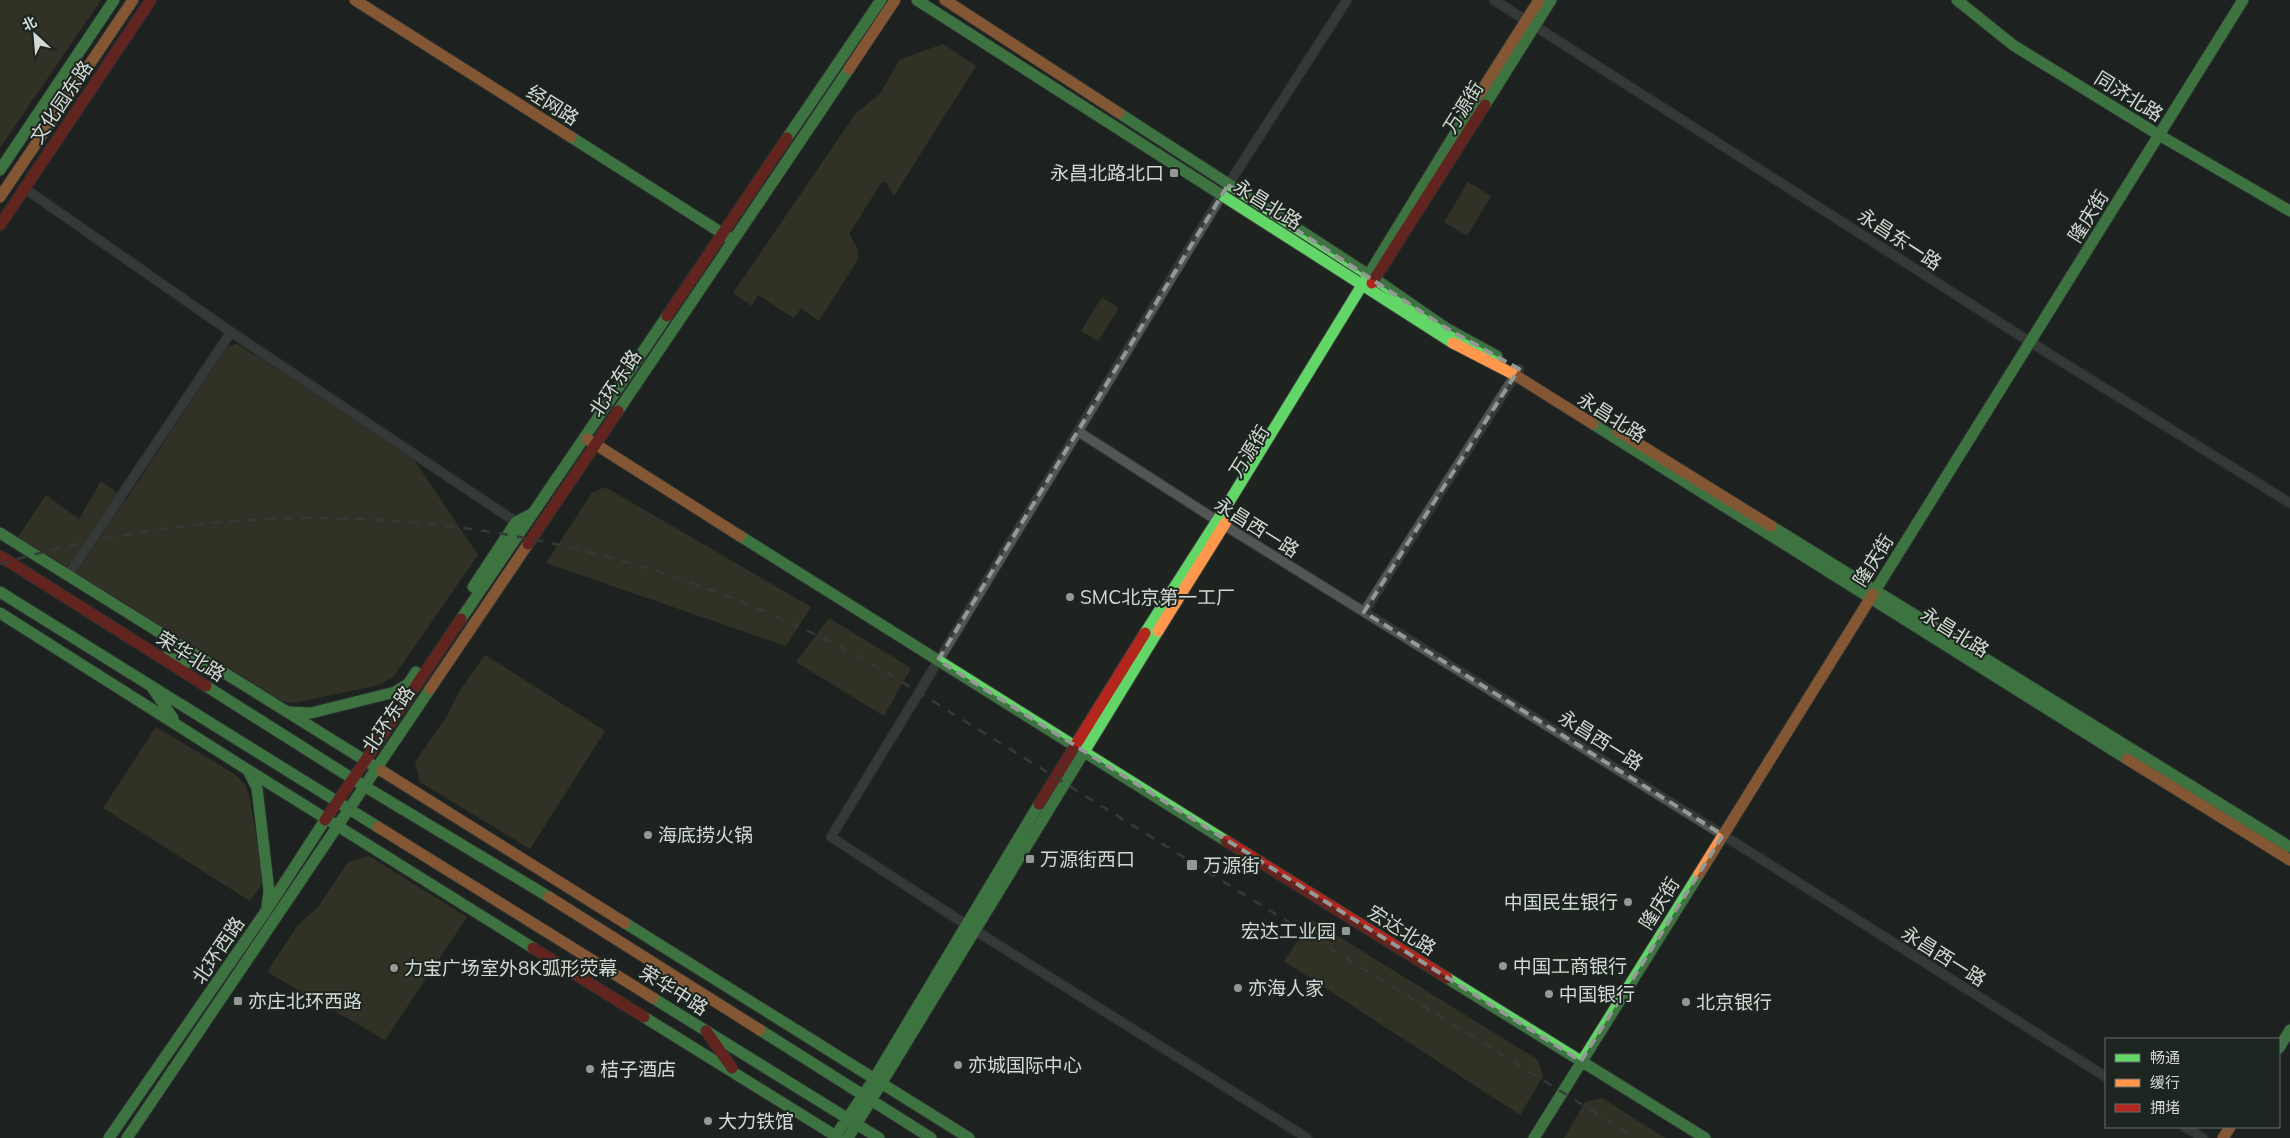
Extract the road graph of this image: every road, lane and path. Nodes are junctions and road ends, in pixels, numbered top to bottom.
1 (114, 0) edge
2 (133, 0) edge
3 (151, 0) edge
4 (355, 0) edge
5 (881, 0) edge
6 (895, 0) edge
7 (918, 0) edge
8 (945, 0) edge
9 (1347, 0) edge
10 (1494, 0) edge
11 (1539, 0) edge
12 (1551, 0) edge
13 (1957, 0) edge
14 (2243, 0) edge
15 (1531, 23) junction
16 (2159, 135) junction
17 (0, 170) edge
18 (1228, 185) junction
19 (24, 188) junction
20 (1222, 196) junction
21 (0, 197) edge
22 (2290, 211) edge
23 (0, 224) edge
24 (722, 233) junction
25 (732, 240) junction
26 (1368, 281) junction
27 (232, 332) junction
28 (2030, 342) junction
29 (1517, 372) junction
30 (1078, 432) junction
31 (590, 441) junction
32 (2290, 503) edge
33 (534, 513) junction
34 (516, 522) junction
35 (1220, 523) junction
36 (0, 533) edge
37 (0, 556) edge
38 (68, 575) junction
39 (0, 592) edge
40 (1872, 595) junction
41 (1364, 612) junction
42 (0, 613) edge
43 (159, 656) junction
44 (938, 660) junction
45 (216, 667) junction
46 (151, 686) junction
47 (287, 712) junction
48 (176, 723) junction
49 (1078, 749) junction
50 (364, 761) junction
51 (376, 769) junction
52 (248, 770) junction
53 (352, 779) junction
54 (364, 786) junction
55 (337, 801) junction
56 (349, 809) junction
57 (327, 818) junction
58 (338, 825) junction
59 (1723, 835) junction
60 (500, 846) junction
61 (2290, 847) edge
62 (2290, 860) edge
63 (522, 881) junction
64 (266, 911) junction
65 (972, 928) junction
66 (2290, 1030) edge
67 (706, 1031) junction
68 (2280, 1046) edge
69 (1581, 1061) junction
70 (735, 1073) junction
71 (2105, 1076) edge
72 (878, 1082) junction
73 (867, 1099) junction
74 (852, 1121) junction
75 (2187, 1128) edge
76 (836, 1137) edge
77 (109, 1138) edge
78 (127, 1138) edge
79 (848, 1138) edge
80 (879, 1138) edge
81 (931, 1138) edge
82 (968, 1138) edge
83 (1307, 1138) edge
84 (1534, 1138) edge
85 (1704, 1138) edge
86 (2203, 1138) edge

1 - 17 street
2 - 21 street, 文化园东路
3 - 19 street, 文化园东路
4 - 24 street, 经网路
5 - 24 street, 北环东路
6 - 25 street, 北环东路
7 - 20 street, 永昌北路
8 - 18 street, 永昌北路
9 - 18 street
10 - 15 street, 永昌东一路
11 - 15 street, 万源街
12 - 15 street, 万源街
13 - 16 street, 同济北路
14 - 16 street, 隆庆街
15 - 26 street, 万源街
15 - 28 street, 永昌东一路
16 - 22 street, 同济北路
16 - 28 street, 隆庆街
18 - 20 street
18 - 26 street, 永昌北路
19 - 23 street, 文化园东路
19 - 27 street
20 - 26 street, 永昌北路
20 - 30 street
24 - 25 street, 经网路
24 - 31 street, 北环东路
25 - 31 street, 北环东路
26 - 29 street, 永昌北路
26 - 35 street, 万源街
27 - 34 street
27 - 38 street
28 - 32 street, 永昌东一路
28 - 40 street, 隆庆街
29 - 40 street, 永昌北路
29 - 41 street
30 - 35 street, 永昌西一路
30 - 44 street
31 - 33 street, 北环东路
31 - 44 street, 宏达北路
31 - 51 street, 北环东路
33 - 34 street
33 - 50 street, 北环东路
34 - 47 street
35 - 41 street, 永昌西一路
35 - 49 street, 万源街
36 - 38 street
37 - 43 street, 荣华北路
38 - 45 street
39 - 46 street
40 - 59 street, 隆庆街
40 - 61 street, 永昌北路
40 - 62 street, 永昌北路
41 - 59 street, 永昌西一路
42 - 48 street
43 - 45 street
43 - 53 street, 荣华北路
44 - 49 street, 宏达北路
44 - 65 street
45 - 47 street
46 - 48 street
46 - 55 street
47 - 50 street
48 - 52 street
49 - 65 street, 万源街
49 - 69 street, 宏达北路
50 - 51 street
50 - 53 street, 北环东路
51 - 54 street, 北环东路
51 - 60 street
52 - 57 street
52 - 64 street
53 - 54 street, 荣华北路
53 - 55 street, 北环西路
54 - 56 street, 北环西路
54 - 63 street, 荣华中路
55 - 56 street
55 - 57 street, 北环西路
56 - 58 street, 北环西路
56 - 67 street, 荣华中路
57 - 58 street
57 - 64 street, 北环西路
58 - 70 street
58 - 78 street, 北环西路
59 - 69 street, 隆庆街
59 - 71 street, 永昌西一路
60 - 63 street
60 - 72 street
63 - 73 street, 荣华中路
64 - 77 street, 北环西路
65 - 72 street, 万源街
65 - 83 street
66 - 68 street
67 - 70 street
67 - 74 street, 荣华中路
69 - 84 street, 隆庆街
69 - 85 street, 宏达北路
70 - 76 street
72 - 73 street, 万源街
72 - 82 street
73 - 74 street, 万源街
73 - 81 street, 荣华中路
74 - 76 street
74 - 79 street
74 - 80 street, 荣华中路
75 - 86 street

